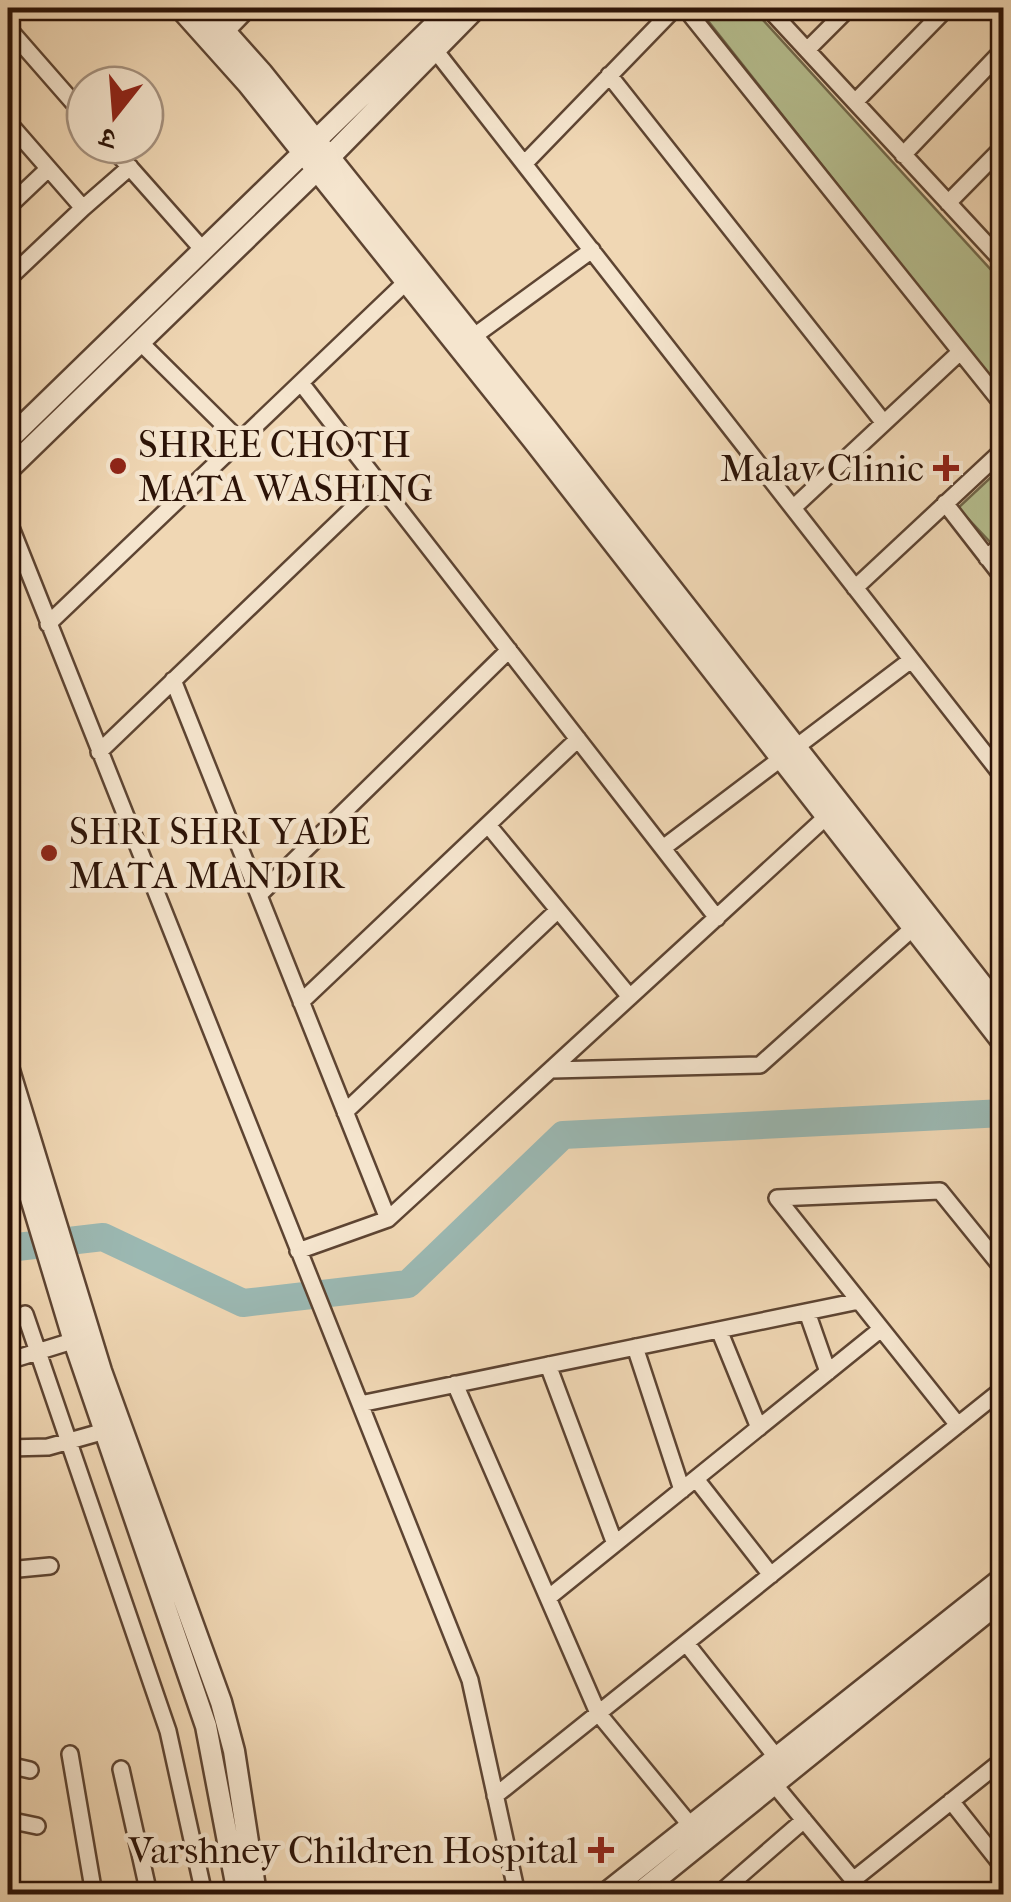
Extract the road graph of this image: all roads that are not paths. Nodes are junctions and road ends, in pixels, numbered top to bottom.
1 (180, 8) edge
2 (204, 8) edge
3 (249, 8) edge
4 (452, 8) edge
5 (476, 8) edge
6 (675, 8) edge
7 (685, 8) edge
8 (768, 8) edge
9 (849, 8) edge
10 (947, 8) edge
11 (8, 28) edge
12 (220, 39) junction
13 (1004, 49) edge
14 (435, 50) junction
15 (807, 50) junction
16 (610, 75) junction
17 (65, 93) edge
18 (855, 102) junction
19 (10, 131) edge
20 (1004, 146) edge
21 (317, 155) junction
22 (904, 155) junction
23 (524, 164) junction
24 (130, 167) joint
25 (48, 169) junction
26 (948, 203) junction
27 (8, 208) edge
28 (83, 208) junction
29 (203, 250) junction
30 (592, 250) junction
31 (1002, 258) edge
32 (8, 278) edge
33 (406, 282) junction
34 (140, 342) junction
35 (466, 342) junction
36 (960, 352) junction
37 (301, 383) junction
38 (1004, 406) edge
39 (884, 423) junction
40 (9, 433) edge
41 (240, 441) junction
42 (1004, 448) edge
43 (8, 470) edge
44 (378, 483) junction
45 (945, 503) junction
46 (793, 508) junction
47 (8, 520) edge
48 (1004, 542) edge
49 (987, 558) junction
50 (1004, 579) edge
51 (855, 588) junction
52 (48, 624) junction
53 (508, 650) junction
54 (911, 660) junction
55 (174, 680) junction
56 (578, 739) junction
57 (99, 752) junction
58 (788, 753) junction
59 (1004, 778) edge
60 (826, 817) junction
61 (488, 825) junction
62 (663, 848) junction
63 (259, 896) junction
64 (558, 910) junction
65 (716, 918) junction
66 (913, 928) junction
67 (630, 997) junction
68 (301, 1002) junction
69 (1004, 1013) edge
70 (1004, 1044) edge
71 (8, 1067) edge
72 (551, 1070) junction
73 (345, 1112) junction
74 (8, 1122) edge
75 (38, 1193) junction
76 (388, 1219) junction
77 (1004, 1240) edge
78 (988, 1251) junction
79 (300, 1255) junction
80 (1004, 1270) edge
81 (860, 1302) junction
82 (807, 1312) junction
83 (25, 1314) dead end
84 (881, 1329) junction
85 (719, 1330) junction
86 (82, 1338) junction
87 (635, 1348) junction
88 (39, 1352) junction
89 (8, 1361) edge
90 (548, 1365) junction
91 (828, 1372) junction
92 (455, 1384) junction
93 (1004, 1388) edge
94 (360, 1404) junction
95 (958, 1425) junction
96 (759, 1428) junction
97 (105, 1430) junction
98 (70, 1441) junction
99 (8, 1448) edge
100 (696, 1479) junction
101 (682, 1490) junction
102 (615, 1544) junction
103 (50, 1566) dead end
104 (8, 1570) edge
105 (771, 1575) junction
106 (1004, 1577) edge
107 (548, 1598) junction
108 (1004, 1598) edge
109 (686, 1643) junction
110 (598, 1713) junction
111 (70, 1754) dead end
112 (1004, 1759) edge
113 (8, 1765) edge
114 (121, 1769) dead end
115 (30, 1770) dead end
116 (771, 1770) junction
117 (496, 1796) junction
118 (951, 1802) junction
119 (8, 1820) edge
120 (804, 1820) junction
121 (37, 1826) dead end
122 (691, 1826) junction
123 (1004, 1868) edge
124 (853, 1880) junction
125 (94, 1894) edge
126 (150, 1894) edge
127 (204, 1894) edge
128 (238, 1894) edge
129 (256, 1894) edge
130 (516, 1894) edge
131 (606, 1894) edge
132 (638, 1894) edge
133 (719, 1894) edge
134 (865, 1894) edge

1 - 12 street
2 - 12 street
3 - 12 street
4 - 21 street
5 - 14 street
6 - 16 street
7 - 36 street
8 - 15 street
9 - 15 street
10 - 18 street
11 - 17 street
12 - 21 street
13 - 22 street
14 - 21 street
14 - 23 street
15 - 18 street
16 - 23 street
16 - 39 street
18 - 22 street
19 - 25 street
20 - 26 street
21 - 29 street
21 - 33 street
21 - 34 street
21 - 35 street
22 - 26 street
23 - 30 street
24 - 28 street
24 - 29 street
25 - 27 street
25 - 28 street
26 - 31 street
28 - 32 street
29 - 40 street
30 - 35 street
30 - 46 street
33 - 35 street
33 - 37 street
34 - 41 street
34 - 43 street
35 - 58 street
36 - 38 street
36 - 39 street
37 - 41 street
37 - 44 street
39 - 46 street
41 - 52 street
42 - 45 street
44 - 53 street
44 - 55 street
45 - 49 street
45 - 51 street
46 - 51 street
47 - 52 street
48 - 49 street
49 - 50 street
51 - 54 street
52 - 57 street
53 - 56 street
53 - 63 street
54 - 58 street
54 - 59 street
55 - 57 street
55 - 63 street
56 - 61 street
56 - 62 street
57 - 79 street
58 - 60 street
58 - 62 street
58 - 69 street
60 - 65 street
60 - 66 street
61 - 64 street
61 - 68 street
62 - 65 street
63 - 68 street
64 - 67 street
64 - 73 street
65 - 67 street
66 - 70 street
66 - 72 street
67 - 72 street
68 - 73 street
71 - 75 street
72 - 76 street
73 - 76 street
74 - 75 street
75 - 86 street
76 - 79 street
77 - 78 street
78 - 80 street
78 - 81 street
79 - 94 street
81 - 82 street
81 - 84 street
82 - 85 street
82 - 91 street
83 - 88 street
84 - 91 street
84 - 95 street
85 - 87 street
85 - 96 street
86 - 88 street
86 - 97 street
86 - 129 street
87 - 90 street
87 - 101 street
88 - 89 street
88 - 98 street
90 - 92 street
90 - 102 street
91 - 96 street
92 - 94 street
92 - 107 street
93 - 95 street
94 - 117 street
95 - 105 street
96 - 100 street
97 - 98 street
97 - 128 street
98 - 99 street
98 - 127 street
100 - 101 street
100 - 105 street
101 - 102 street
102 - 107 street
103 - 104 street
105 - 109 street
106 - 116 street
107 - 110 street
108 - 116 street
109 - 110 street
109 - 116 street
110 - 117 street
110 - 122 street
111 - 125 street
112 - 118 street
113 - 115 street
114 - 126 street
116 - 120 street
116 - 122 street
116 - 132 street
117 - 130 street
118 - 123 street
118 - 124 street
119 - 121 street
120 - 124 street
120 - 133 street
122 - 131 street
124 - 134 street

